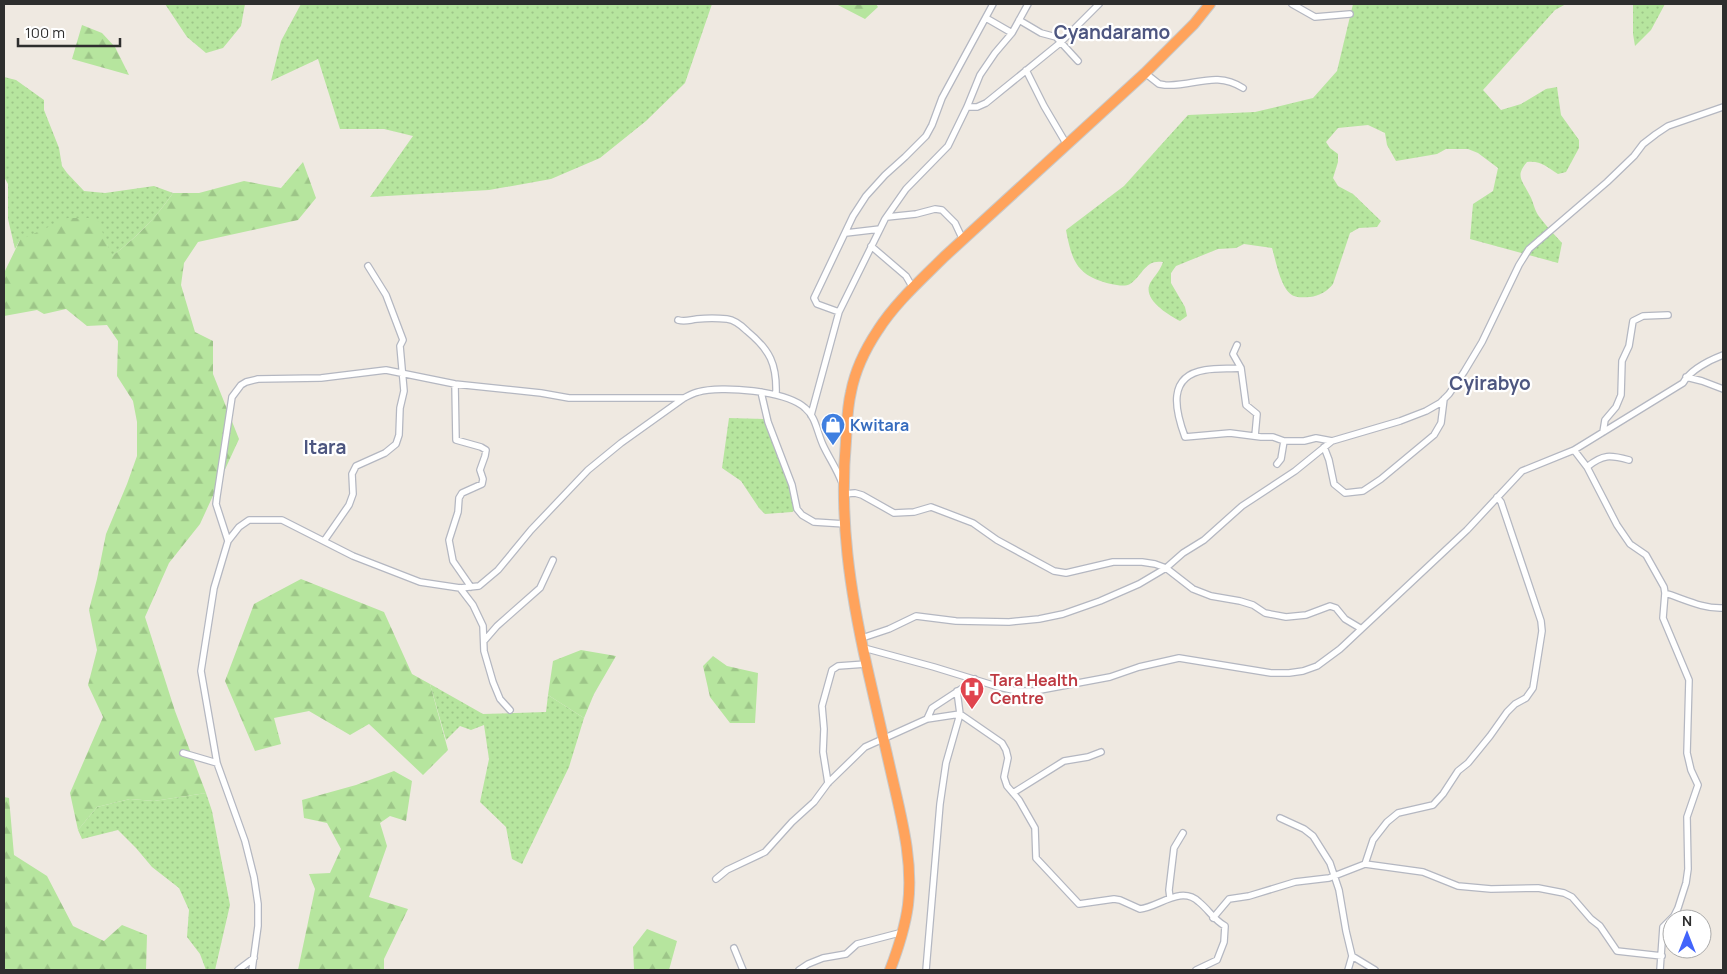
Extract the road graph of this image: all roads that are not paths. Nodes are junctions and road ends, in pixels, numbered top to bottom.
1 (993, 4) edge
2 (1028, 4) edge
3 (1099, 4) edge
4 (1210, 4) edge
5 (1292, 4) edge
6 (1350, 14) dead end
7 (986, 18) junction
8 (1019, 20) junction
9 (1012, 33) junction
10 (1060, 42) junction
11 (1078, 61) dead end
12 (1026, 70) junction
13 (1145, 73) junction
14 (1244, 88) dead end
15 (967, 107) junction
16 (1723, 107) edge
17 (1068, 146) junction
18 (887, 217) junction
19 (880, 229) junction
20 (846, 233) junction
21 (964, 240) junction
22 (871, 246) junction
23 (368, 266) dead end
24 (913, 288) junction
25 (839, 312) junction
26 (1668, 315) dead end
27 (678, 320) dead end
28 (1237, 345) dead end
29 (1723, 355) edge
30 (1241, 368) junction
31 (403, 373) junction
32 (1686, 377) junction
33 (455, 384) junction
34 (1723, 389) edge
35 (761, 392) junction
36 (776, 394) junction
37 (684, 398) junction
38 (1444, 399) junction
39 (811, 415) junction
40 (1603, 432) junction
41 (1254, 436) junction
42 (1284, 441) junction
43 (1332, 441) junction
44 (1324, 447) junction
45 (1574, 450) junction
46 (1629, 460) dead end
47 (1277, 464) dead end
48 (1587, 467) junction
49 (843, 490) junction
50 (1497, 497) junction
51 (845, 524) junction
52 (228, 541) junction
53 (324, 541) junction
54 (554, 560) dead end
55 (1166, 568) junction
56 (471, 587) junction
57 (460, 588) junction
58 (1665, 593) junction
59 (1723, 608) edge
60 (1360, 628) junction
61 (484, 642) junction
62 (863, 643) junction
63 (866, 664) junction
64 (975, 680) junction
65 (957, 692) junction
66 (510, 710) dead end
67 (960, 714) junction
68 (927, 719) junction
69 (884, 739) junction
70 (1101, 752) dead end
71 (184, 753) dead end
72 (217, 763) junction
73 (828, 783) junction
74 (1013, 793) junction
75 (1280, 818) dead end
76 (1183, 834) dead end
77 (1365, 864) junction
78 (1335, 876) junction
79 (716, 879) dead end
80 (1170, 898) junction
81 (1678, 909) edge
82 (1213, 918) junction
83 (903, 932) junction
84 (734, 948) dead end
85 (1352, 956) junction
86 (1662, 956) joint
87 (254, 958) junction
88 (238, 970) edge
89 (252, 970) edge
90 (744, 970) edge
91 (798, 970) edge
92 (890, 970) edge
93 (926, 970) edge
94 (1196, 970) edge
95 (1348, 970) edge
96 (1375, 970) edge
97 (1660, 970) edge

1 - 7 street
2 - 8 street
3 - 10 street
4 - 13 highway
5 - 6 street
7 - 9 street
7 - 20 street
8 - 9 street
8 - 10 street
9 - 15 street
10 - 11 street
10 - 12 street
12 - 15 street
12 - 17 street
13 - 14 street
13 - 17 highway
15 - 18 street
16 - 38 street
17 - 21 highway
18 - 19 street
18 - 21 street
19 - 20 street
19 - 22 street
20 - 25 street
21 - 24 highway
22 - 24 street
22 - 25 street
23 - 31 street
24 - 49 highway
25 - 39 street
26 - 40 street
27 - 36 street
28 - 30 street
29 - 32 street
30 - 41 street
30 - 41 street
31 - 33 street
31 - 52 street
31 - 53 street
32 - 34 street
32 - 40 street
33 - 37 street
33 - 56 street
35 - 36 street
35 - 37 street
35 - 51 street
36 - 39 street
37 - 56 street
38 - 43 street
38 - 44 street
39 - 49 street
40 - 45 street
41 - 42 street
42 - 43 street
42 - 47 street
43 - 44 street
44 - 55 street
45 - 48 street
45 - 50 street
46 - 48 street
48 - 58 street
49 - 51 highway
49 - 55 street
50 - 60 street
50 - 77 street
51 - 62 highway
52 - 53 street
52 - 72 street
53 - 57 street
54 - 61 street
55 - 60 street
55 - 62 street
56 - 57 street
57 - 61 street
58 - 59 street
58 - 81 street
60 - 64 street
61 - 66 street
62 - 63 highway
62 - 64 street
63 - 69 highway
63 - 73 street
64 - 65 street
65 - 67 street
65 - 68 street
67 - 68 street
67 - 74 street
67 - 93 street
68 - 69 street
69 - 73 street
69 - 83 highway
70 - 74 street
71 - 72 street
72 - 87 street
73 - 79 street
74 - 80 street
75 - 78 street
76 - 80 street
77 - 78 street
77 - 86 street
78 - 82 street
78 - 85 street
80 - 82 street
82 - 94 street
83 - 91 street
83 - 92 highway
84 - 90 street
85 - 95 street
85 - 96 street
86 - 97 street
87 - 88 street
87 - 89 street

